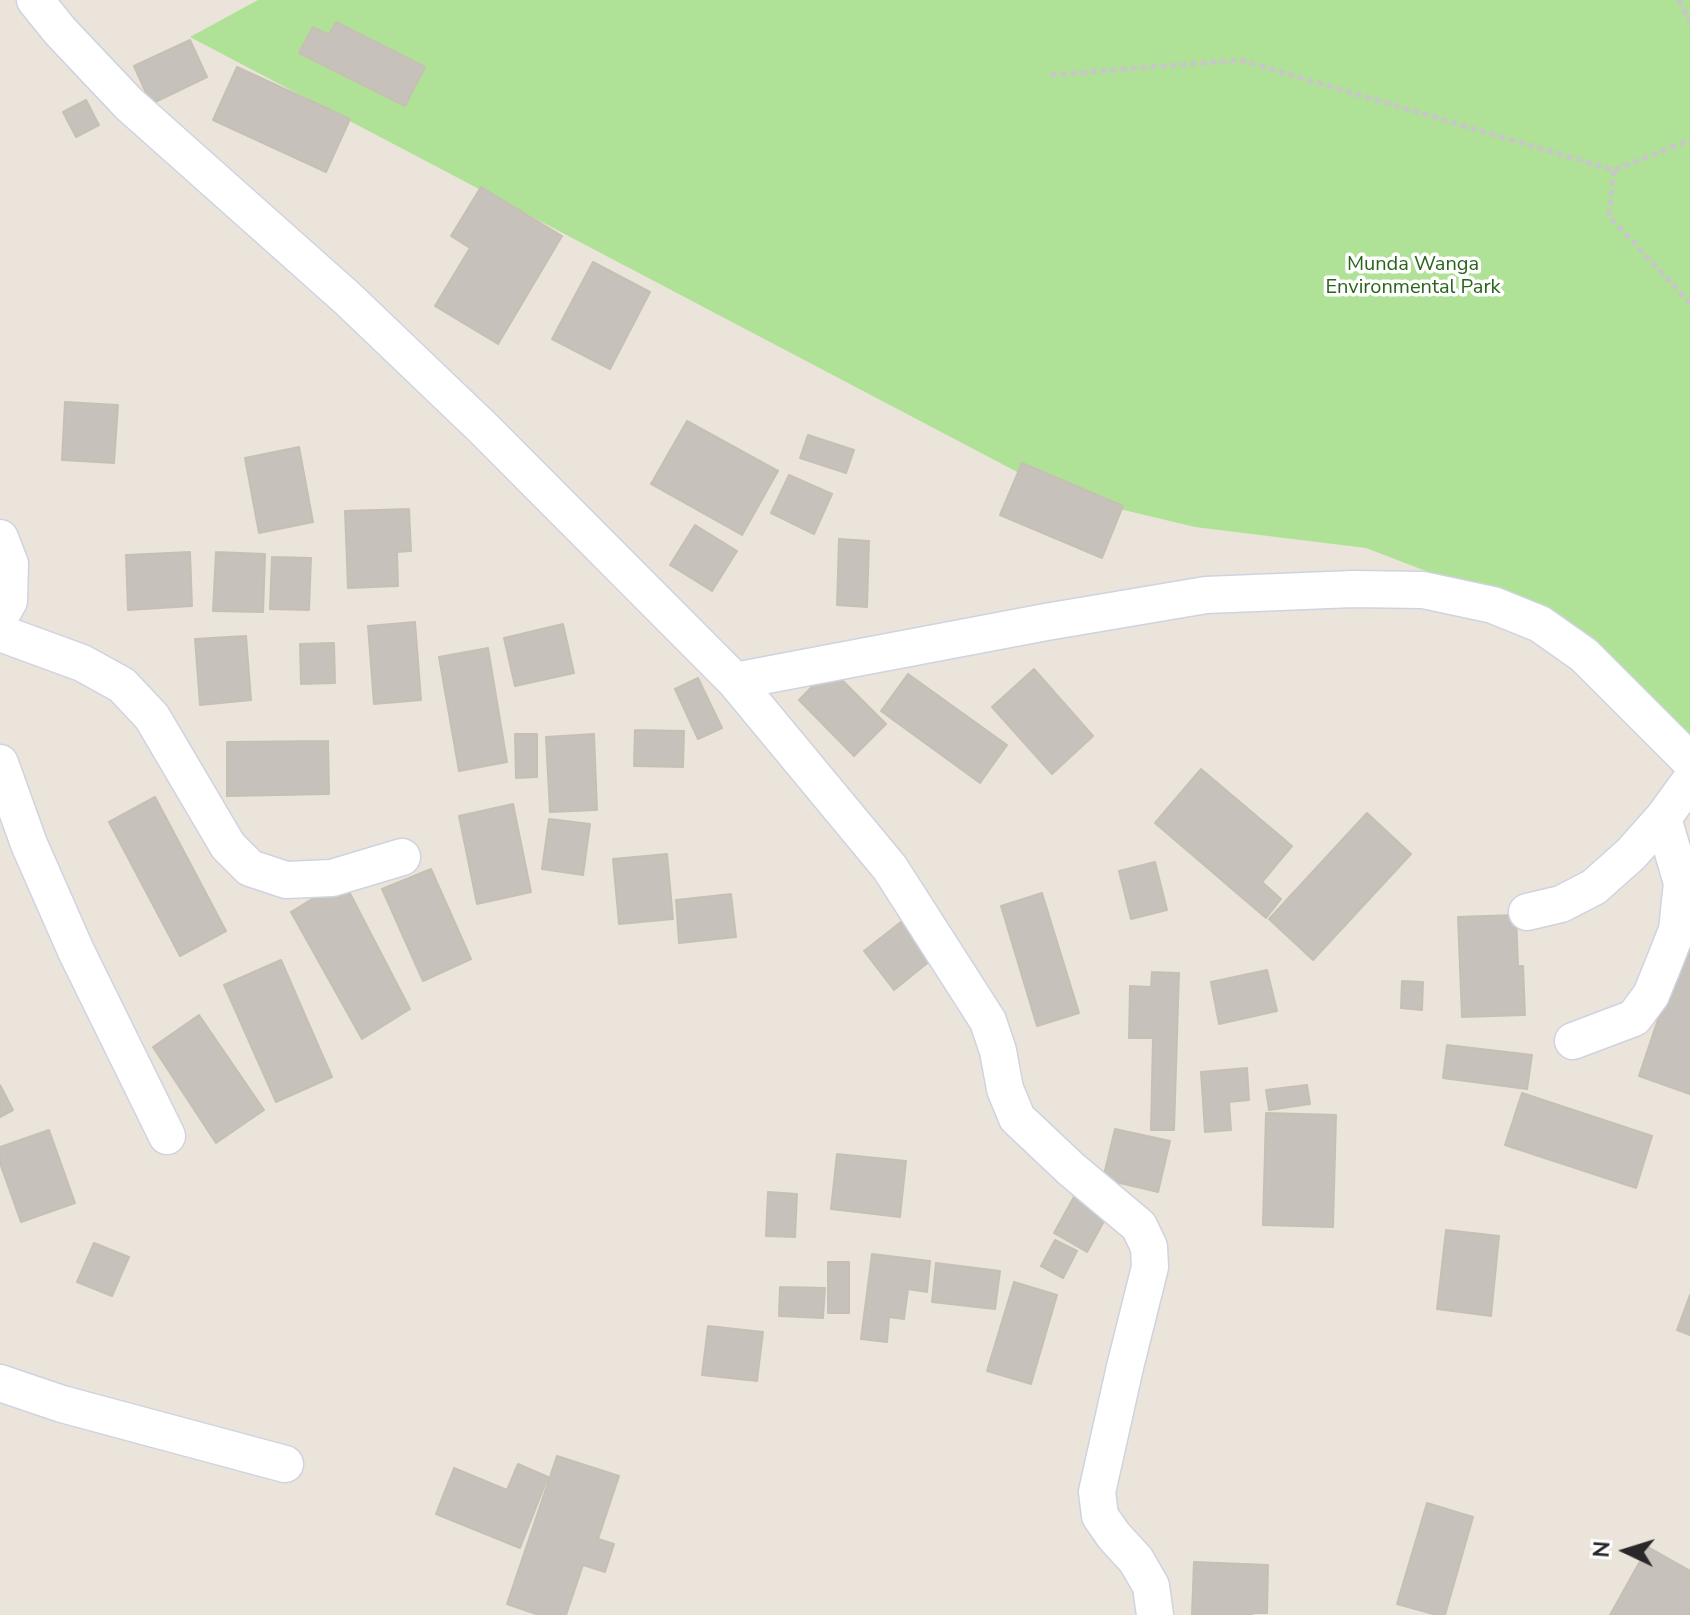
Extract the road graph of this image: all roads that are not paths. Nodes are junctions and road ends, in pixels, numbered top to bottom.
1 (35, 0) edge
2 (0, 538) edge
3 (0, 617) edge
4 (0, 633) edge
5 (735, 681) junction
6 (1690, 761) edge
7 (0, 763) edge
8 (1690, 781) edge
9 (1663, 818) junction
10 (402, 857) dead end
11 (1527, 912) dead end
12 (1573, 1041) dead end
13 (167, 1136) dead end
14 (0, 1383) edge
15 (285, 1464) dead end
16 (1155, 1615) edge

1 - 5 street
2 - 3 street
4 - 10 street
5 - 6 street
5 - 16 street
7 - 13 street
8 - 9 street
9 - 11 street
9 - 12 street
14 - 15 street

